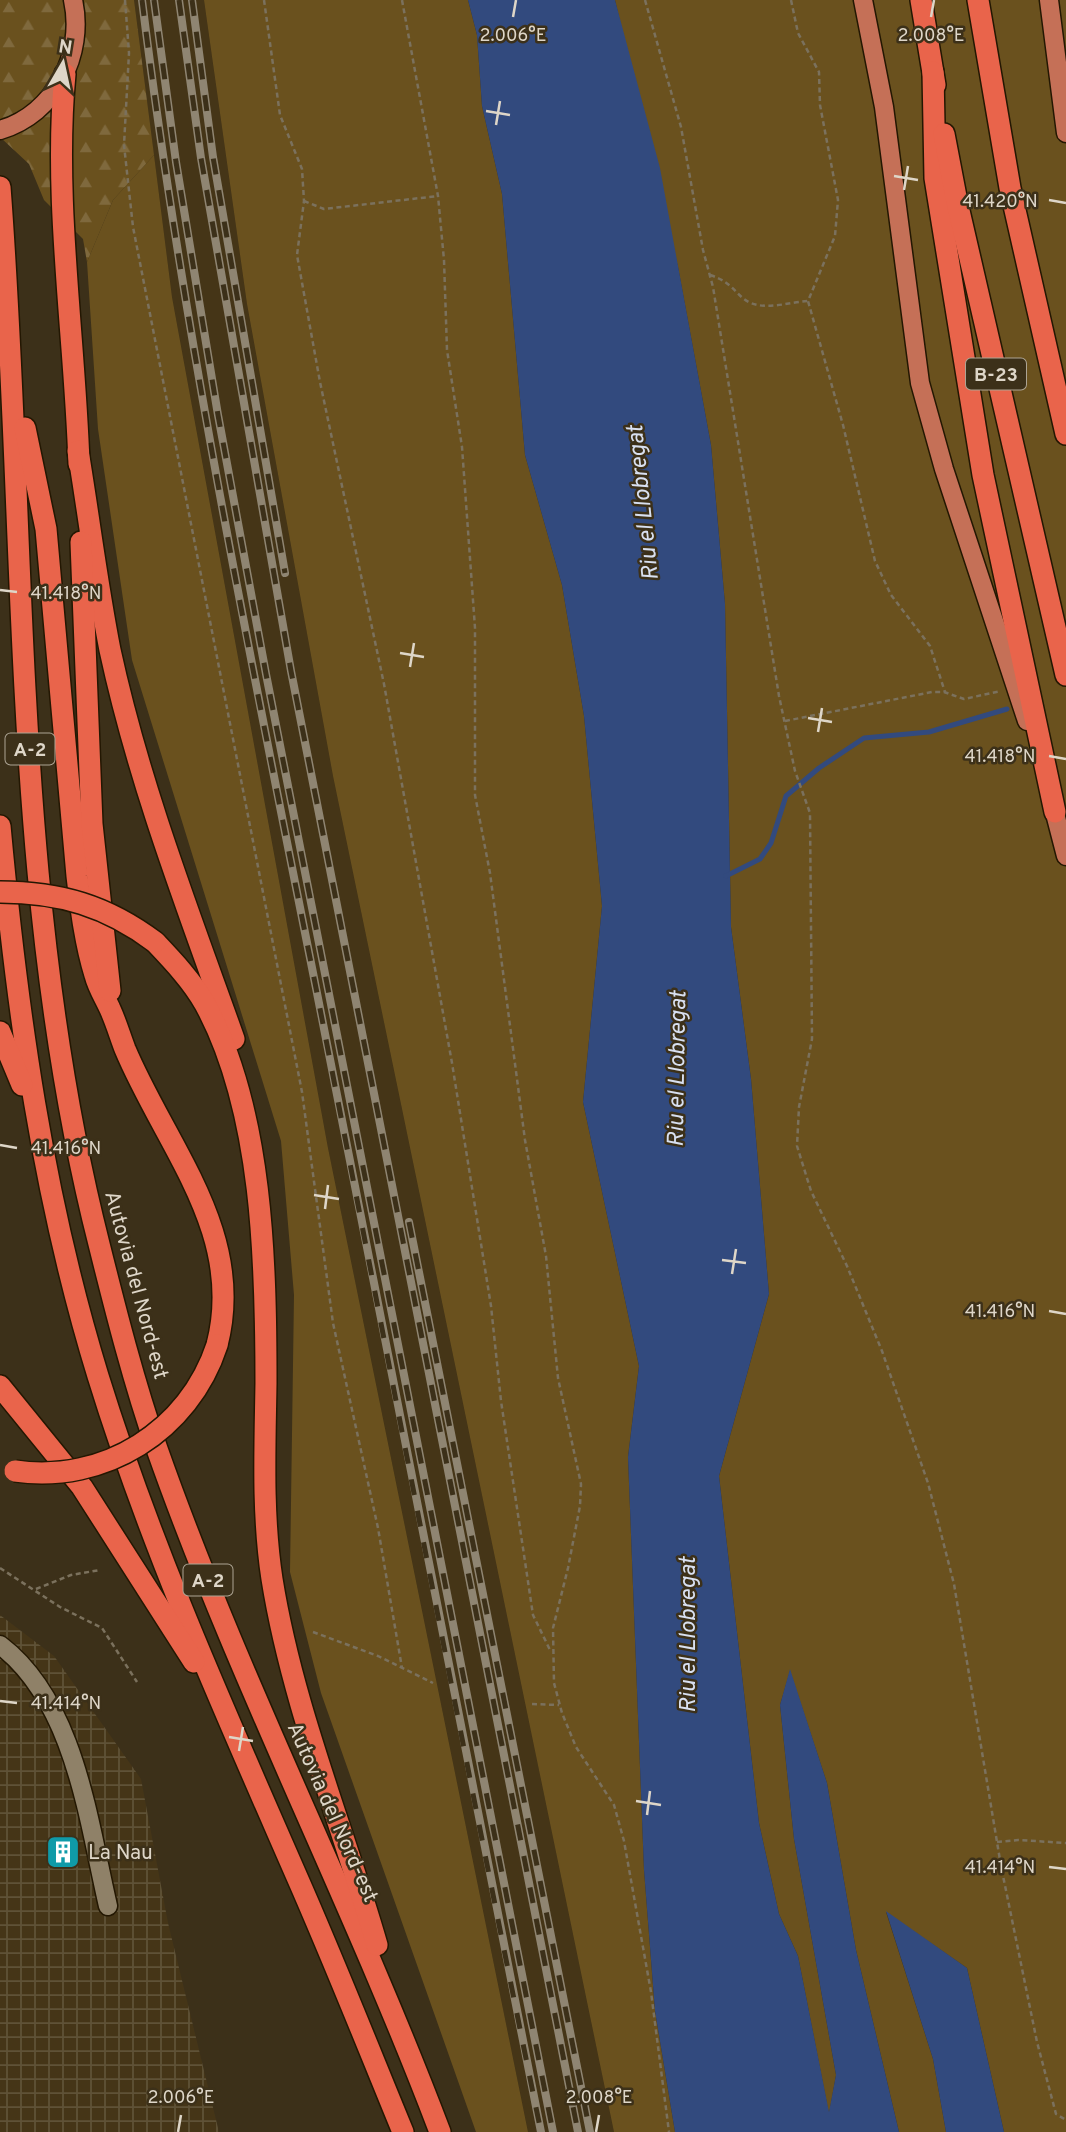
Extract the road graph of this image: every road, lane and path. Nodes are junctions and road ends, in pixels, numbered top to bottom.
1 (73, 0) edge
2 (125, 0) edge
3 (264, 0) edge
4 (402, 0) edge
5 (645, 0) edge
6 (791, 0) edge
7 (863, 0) edge
8 (921, 0) edge
9 (978, 0) edge
10 (1049, 0) edge
11 (933, 72) junction
12 (65, 74) junction
13 (0, 130) edge
14 (1066, 133) edge
15 (0, 187) edge
16 (438, 196) junction
17 (304, 201) junction
18 (710, 275) junction
19 (808, 301) junction
20 (13, 375) junction
21 (1066, 434) edge
22 (78, 451) junction
23 (1066, 674) edge
24 (1000, 691) dead end
25 (945, 692) junction
26 (785, 721) junction
27 (1055, 812) junction
28 (0, 826) edge
29 (1066, 856) edge
30 (0, 892) edge
31 (111, 1011) junction
32 (0, 1032) edge
33 (37, 1119) junction
34 (265, 1382) junction
35 (0, 1387) edge
36 (7, 1470) edge
37 (0, 1568) edge
38 (100, 1570) dead end
39 (36, 1589) junction
40 (313, 1632) dead end
41 (0, 1645) edge
42 (552, 1655) junction
43 (402, 1668) junction
44 (137, 1682) dead end
45 (433, 1683) dead end
46 (219, 1702) junction
47 (532, 1704) dead end
48 (559, 1704) junction
49 (997, 1842) junction
50 (1066, 1843) edge
51 (108, 1906) dead end
52 (398, 2021) junction
53 (1066, 2120) edge
54 (403, 2132) edge
55 (440, 2132) edge
56 (669, 2132) edge

1 - 12 main road
2 - 43 path
3 - 17 path
4 - 16 path
5 - 18 path
6 - 19 path
7 - 27 main road
8 - 11 highway, B-23
9 - 21 highway, B-23
10 - 14 main road
11 - 23 highway, B-23
11 - 27 highway
12 - 13 main road
12 - 22 highway
15 - 20 highway, Autovia del Nord-est / A-2
16 - 17 path
16 - 42 path
17 - 42 path
18 - 19 path
18 - 26 path
19 - 25 path
20 - 31 highway
20 - 52 highway, Autovia del Nord-est / A-2
22 - 31 highway
22 - 34 highway
24 - 25 path
25 - 26 path
26 - 49 path
27 - 29 main road
28 - 33 highway, A-2
30 - 34 highway, bridge
31 - 36 highway, bridge
32 - 33 highway
33 - 46 highway, A-2
34 - 52 highway
35 - 46 highway
37 - 39 path
38 - 39 path
39 - 44 path
40 - 43 path
41 - 51 lane
42 - 48 path
43 - 45 path
46 - 54 highway, A-2
47 - 48 path
48 - 56 path
49 - 50 path
49 - 53 path
52 - 55 highway, Autovia del Nord-est / A-2

